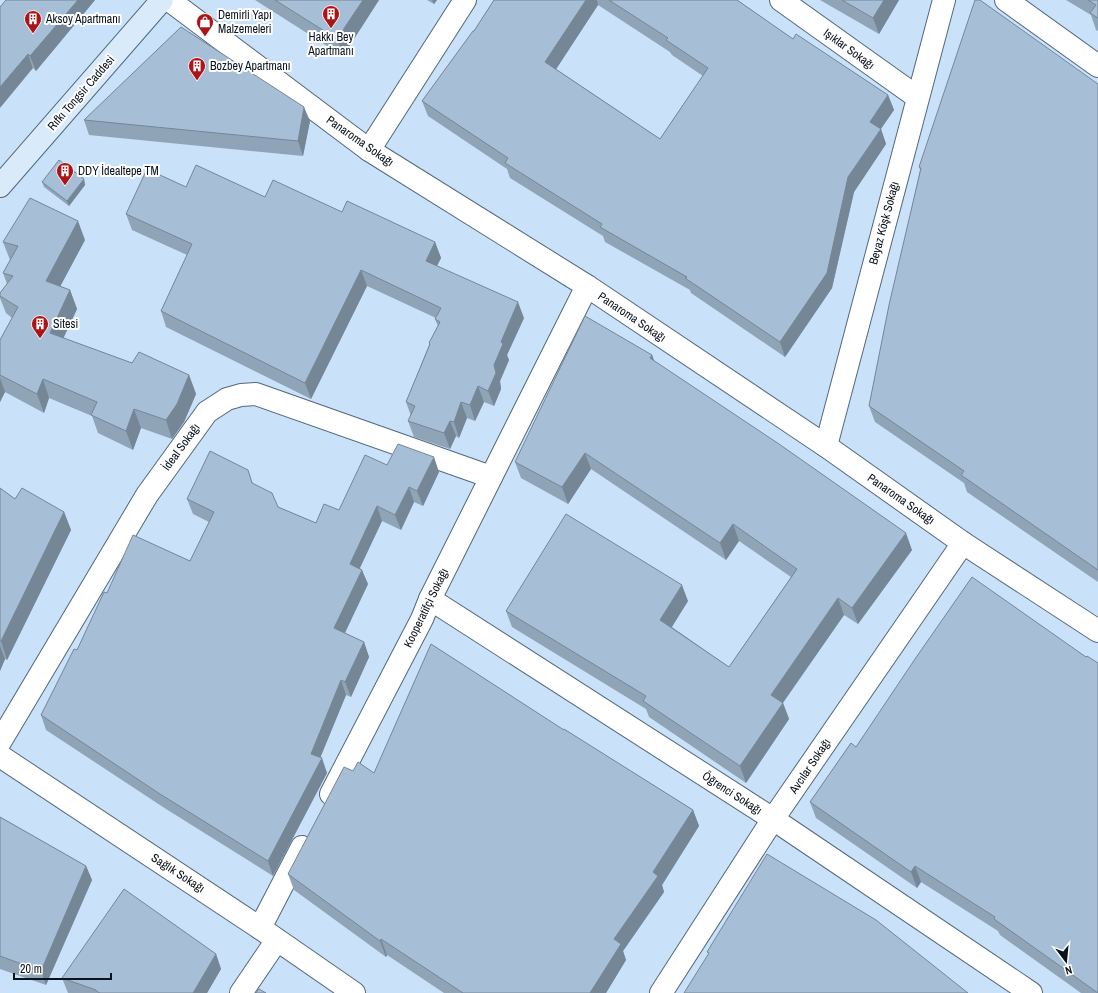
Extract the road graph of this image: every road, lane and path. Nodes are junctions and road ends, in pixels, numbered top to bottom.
1 (162, 0) edge
2 (169, 0) edge
3 (464, 0) edge
4 (781, 0) edge
5 (944, 0) edge
6 (1006, 0) edge
7 (1098, 66) edge
8 (917, 97) junction
9 (370, 150) junction
10 (0, 186) edge
11 (587, 286) junction
12 (826, 446) junction
13 (491, 477) junction
14 (963, 543) junction
15 (430, 599) junction
16 (1098, 631) edge
17 (0, 742) edge
18 (0, 756) edge
19 (323, 808) edge
20 (773, 819) junction
21 (312, 830) edge
22 (269, 934) junction
23 (241, 993) edge
24 (354, 993) edge
25 (661, 993) edge
26 (1031, 993) edge

1 - 10 street, Rıfkı Tongsir Caddesi
2 - 9 street, Panaroma Sokağı
3 - 9 street
4 - 8 street, Işıklar Sokağı
5 - 8 street, Beyaz Köşk Sokağı
6 - 7 street
8 - 12 street, Beyaz Köşk Sokağı
9 - 11 street, Panaroma Sokağı
11 - 12 street, Panaroma Sokağı
11 - 13 street, Kooperatifçi Sokağı
12 - 14 street, Panaroma Sokağı
13 - 15 street, Kooperatifçi Sokağı
13 - 17 street, İdeal Sokağı
14 - 16 street, Panaroma Sokağı
14 - 20 street, Avcılar Sokağı
15 - 19 street, Kooperatifçi Sokağı
15 - 20 street, Öğrenci Sokağı
18 - 22 street, Sağlık Sokağı
20 - 25 street, Avcılar Sokağı
20 - 26 street, Öğrenci Sokağı
21 - 22 street
22 - 23 street
22 - 24 street, Sağlık Sokağı

